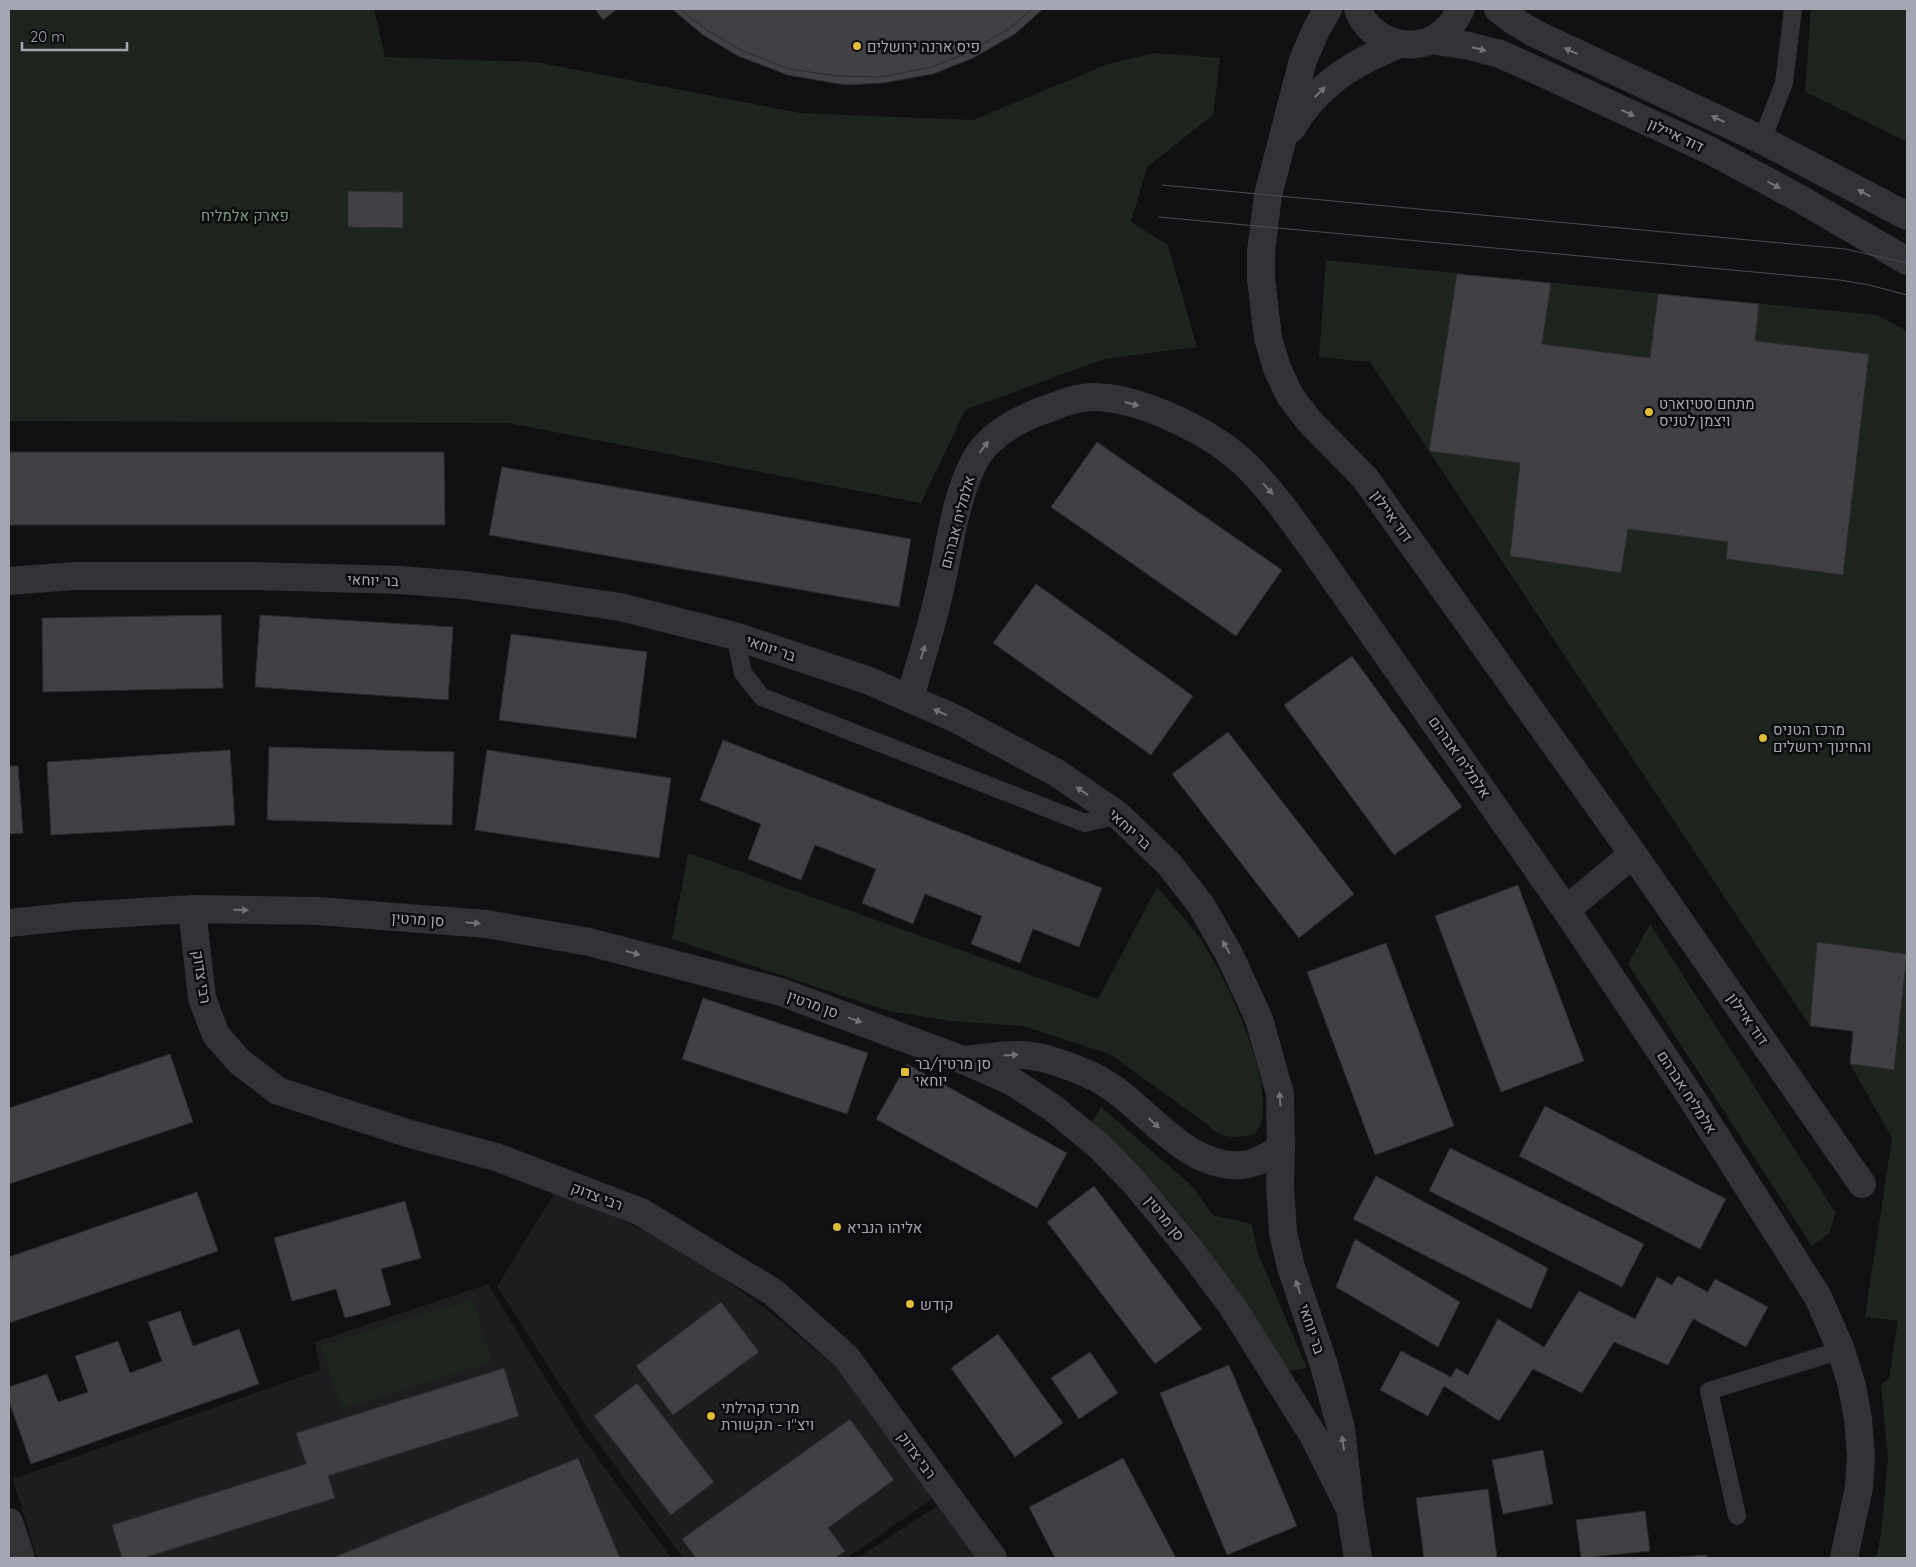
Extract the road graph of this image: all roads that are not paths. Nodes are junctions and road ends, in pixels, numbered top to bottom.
1 (1328, 9) edge
2 (1358, 9) edge
3 (1461, 9) edge
4 (1498, 9) edge
5 (1793, 9) edge
6 (1431, 40) junction
7 (1400, 44) junction
8 (1762, 140) junction
9 (1281, 145) junction
10 (1907, 216) edge
11 (1907, 261) edge
12 (9, 582) edge
13 (735, 636) junction
14 (910, 698) junction
15 (1118, 815) junction
16 (1633, 854) junction
17 (192, 909) junction
18 (1566, 910) junction
19 (9, 923) edge
20 (963, 1060) junction
21 (1281, 1148) junction
22 (1862, 1184) dead end
23 (1841, 1350) junction
24 (1350, 1509) junction
25 (1737, 1516) dead end
26 (9, 1522) edge
27 (21, 1558) edge
28 (993, 1558) edge
29 (1358, 1558) edge
30 (1844, 1558) edge

1 - 9 street, דוד איילון
2 - 7 street
3 - 6 street
8 -> 4 street
5 - 8 lane
6 - 7 street
6 -> 11 street, דוד איילון
9 -> 7 street, דוד איילון
10 -> 8 street
9 - 16 street, דוד איילון
12 - 13 street, בר יוחאי
13 - 14 street, בר יוחאי
13 - 15 lane
15 -> 14 street, בר יוחאי
14 -> 18 street, אלמליח אברהם
21 -> 15 street, בר יוחאי
16 - 18 street
16 - 22 street, דוד איילון
17 - 19 street, סן מרטין
17 -> 20 street, סן מרטין
17 - 28 street, רבי צדוק
18 - 23 street, אלמליח אברהם
20 -> 21 street
20 - 24 street, סן מרטין
24 -> 21 street, בר יוחאי
23 - 25 lane
23 - 30 street, אלמליח אברהם
24 - 29 street, סן מרטין
26 - 27 street

